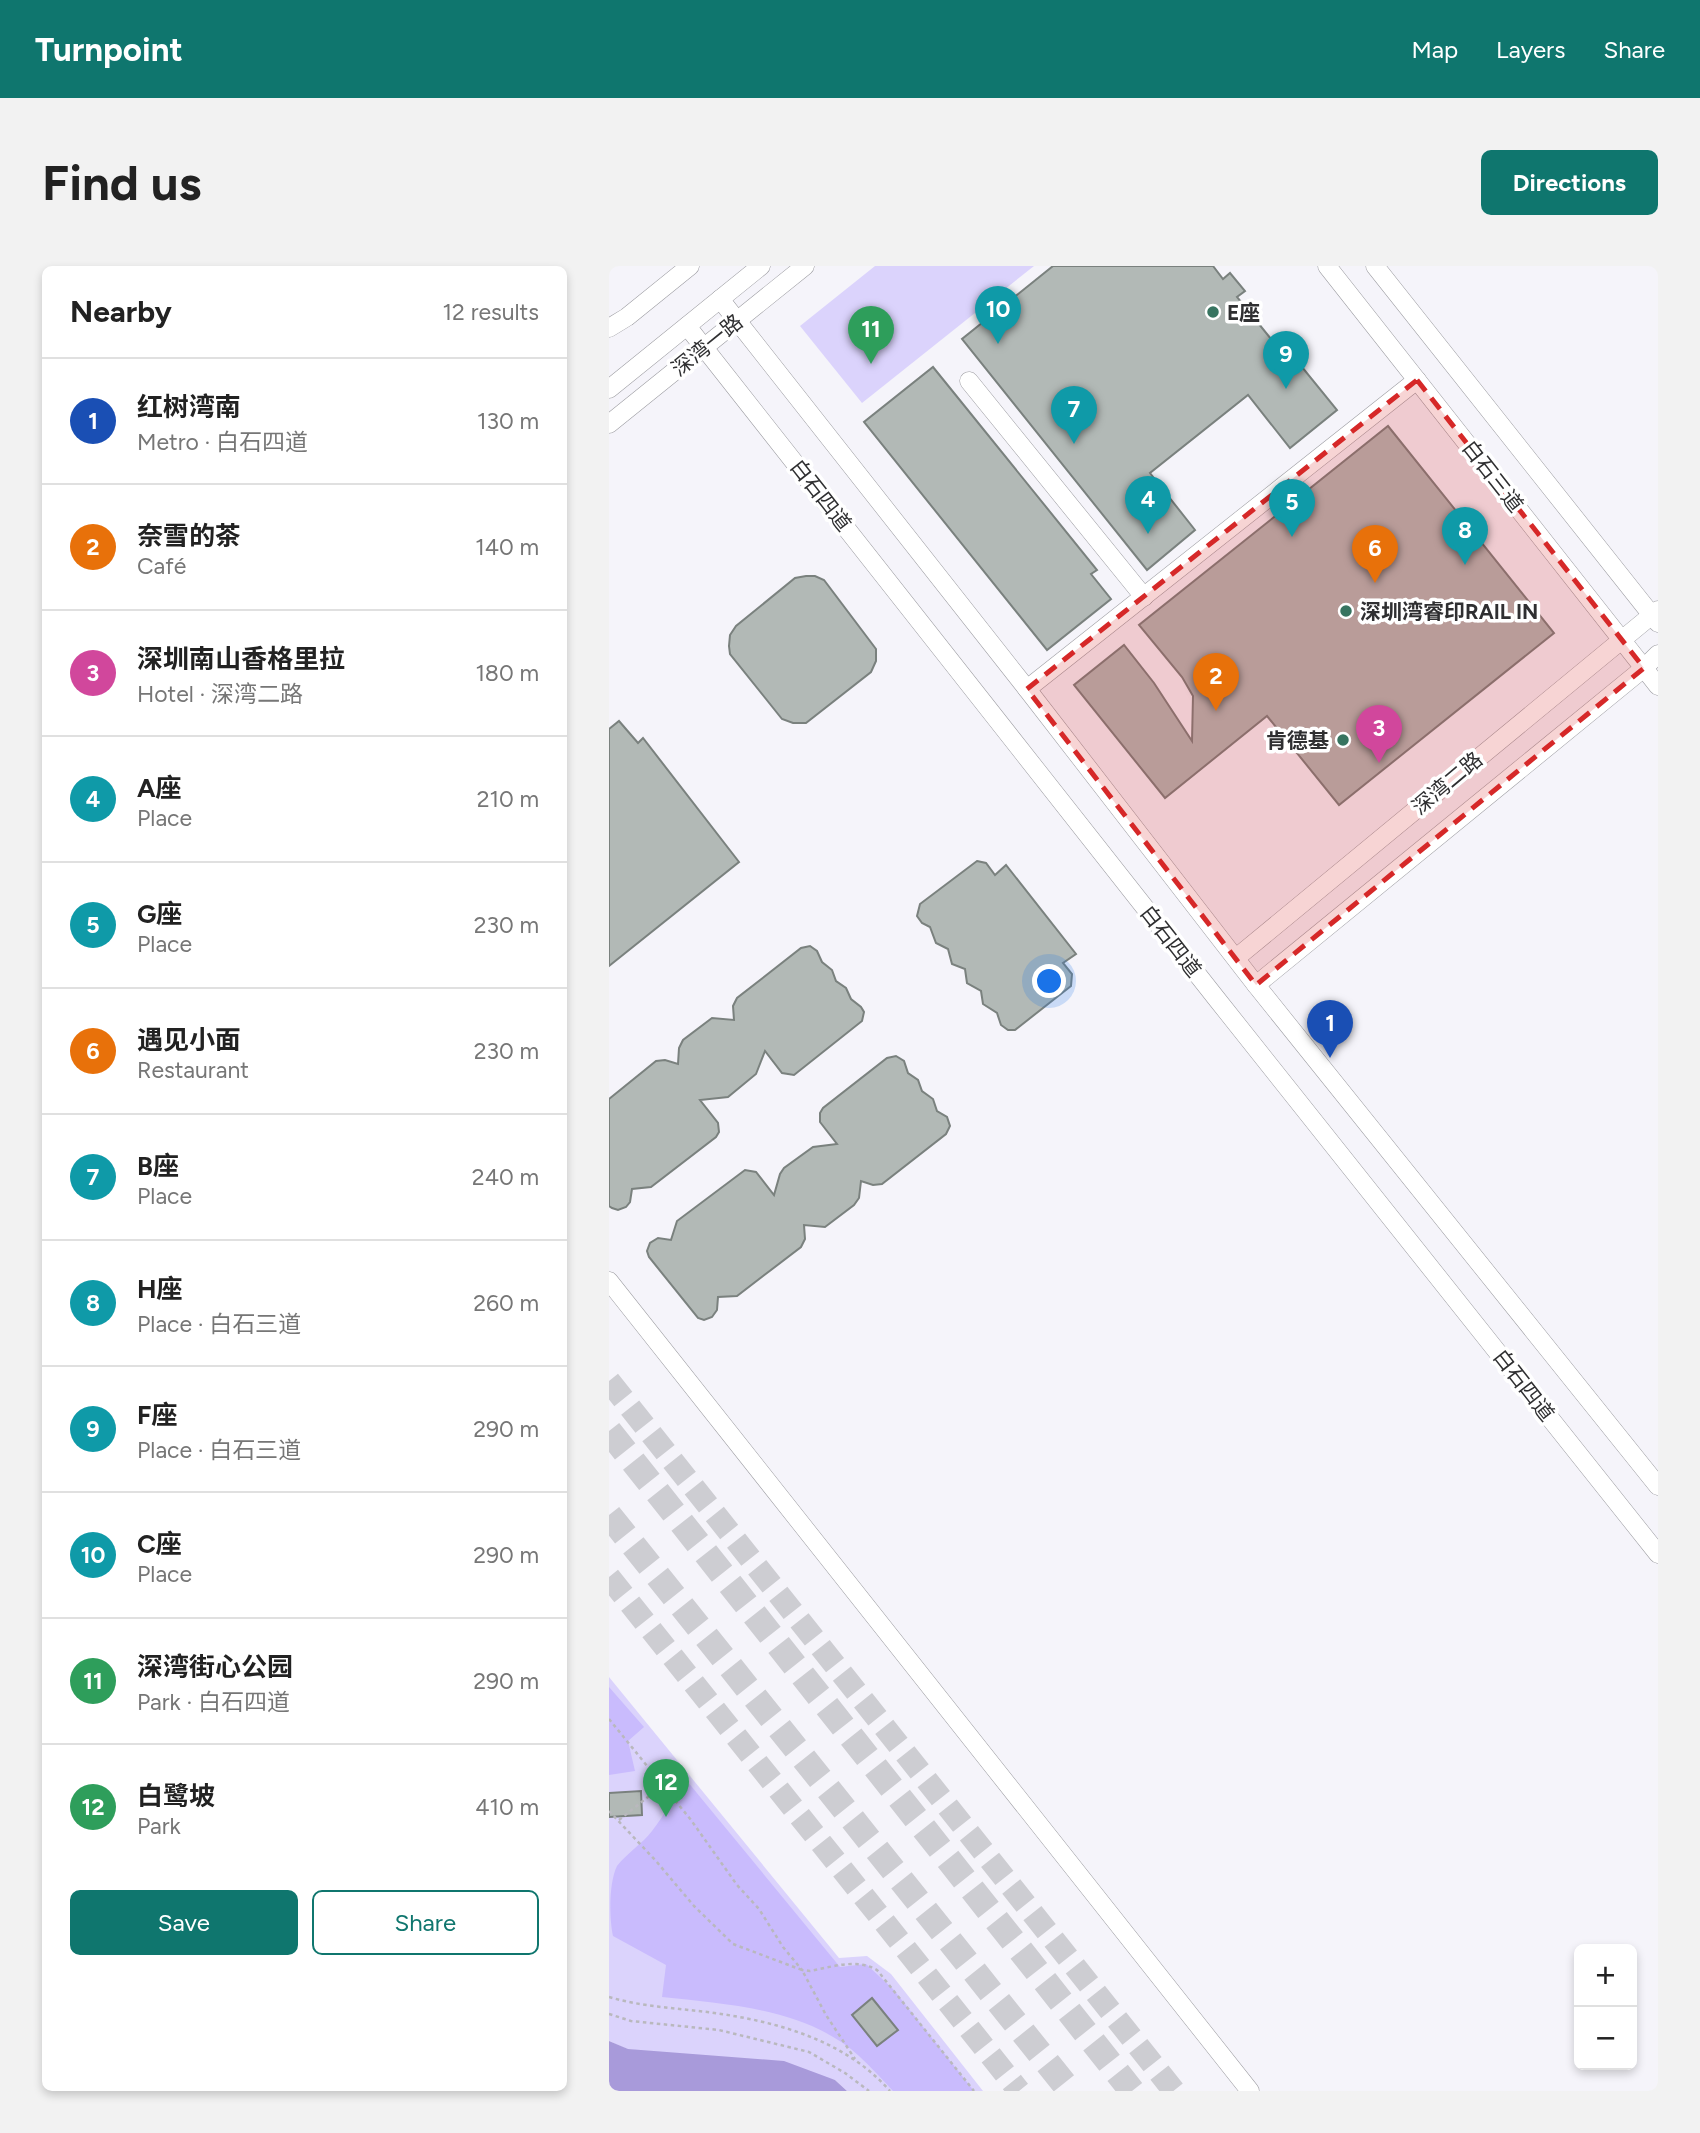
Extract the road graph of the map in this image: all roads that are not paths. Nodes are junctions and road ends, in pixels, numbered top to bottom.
1 (690, 266) edge
2 (761, 266) edge
3 (805, 266) edge
4 (1327, 266) edge
5 (1375, 266) edge
6 (740, 272) edge
7 (720, 299) junction
8 (738, 320) junction
9 (687, 326) junction
10 (609, 328) edge
11 (704, 347) junction
12 (1417, 380) junction
13 (969, 381) dead end
14 (609, 389) edge
15 (609, 424) edge
16 (1144, 597) junction
17 (1656, 616) edge
18 (1622, 639) junction
19 (1658, 654) edge
20 (1644, 668) junction
21 (1658, 686) edge
22 (1027, 689) junction
23 (1236, 958) junction
24 (1256, 985) junction
25 (609, 1281) edge
26 (1658, 1486) edge
27 (1658, 1555) edge
28 (1250, 2091) edge

1 - 10 street
2 - 6 street, 深湾一路
3 - 8 street, 深湾一路
4 - 12 street, 白石三道
5 - 17 street, 白石三道
6 - 7 street, 深湾一路
7 - 8 street, 白石四道
7 - 9 street, 深湾一路
8 - 11 street, 深湾一路
8 - 22 street, 白石四道
9 - 11 street, 白石四道
9 - 14 street, 深湾一路
11 - 15 street, 深湾一路
11 - 27 street, 白石四道
12 - 16 street
12 - 18 street, 白石三道
13 - 16 street
16 - 22 street
17 - 18 street, 深湾二路
18 - 20 street, 白石三道
18 - 23 street, 深湾二路
19 - 20 street, 深湾二路
20 - 21 street, 白石三道
20 - 24 street, 深湾二路
22 - 23 street, 白石四道
23 - 24 street, 白石四道
24 - 26 street, 白石四道
25 - 28 street

